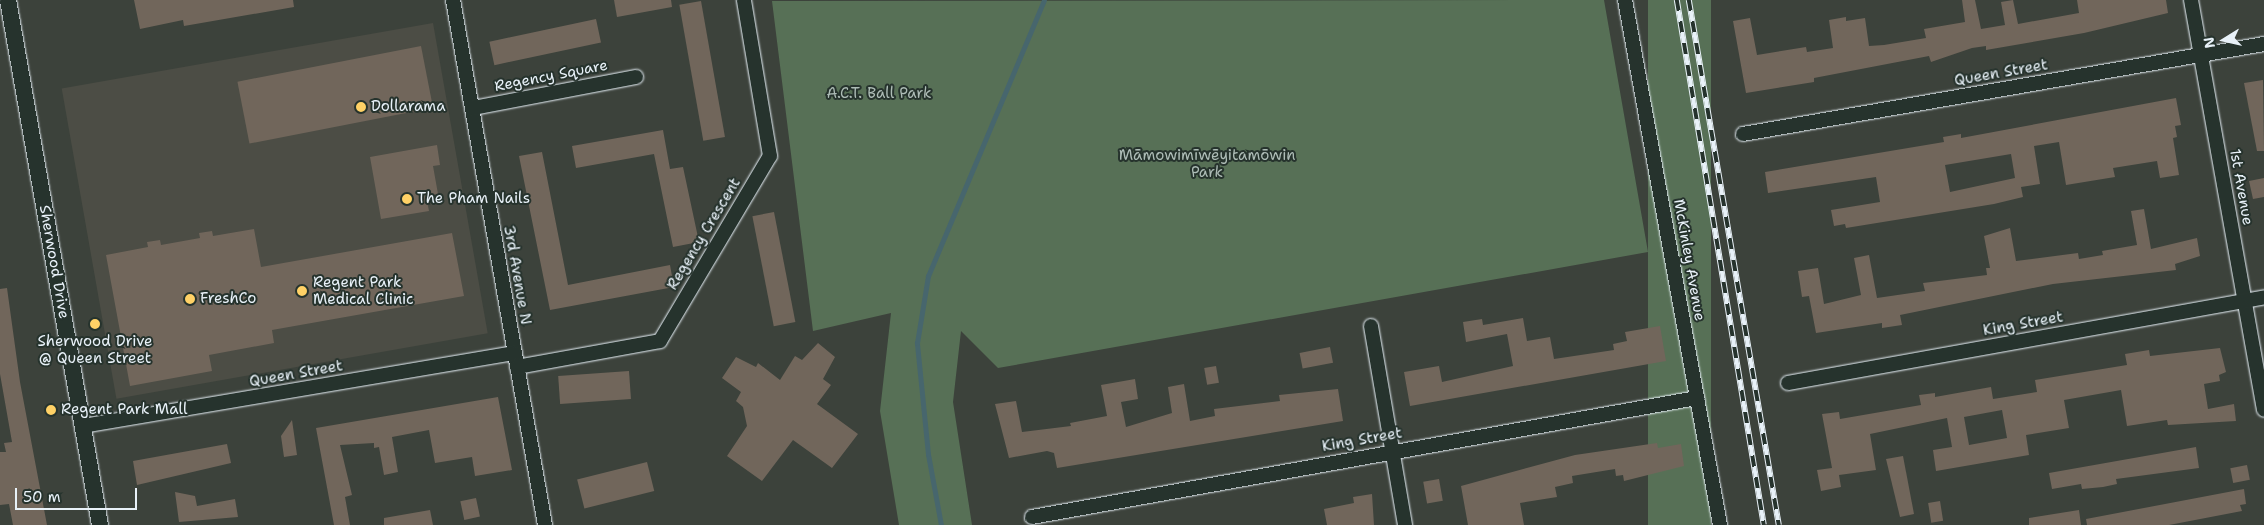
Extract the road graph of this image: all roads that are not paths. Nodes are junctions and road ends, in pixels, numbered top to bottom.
1 (8, 0) edge
2 (454, 0) edge
3 (744, 0) edge
4 (1625, 0) edge
5 (2191, 0) edge
6 (2264, 44) edge
7 (2201, 55) junction
8 (636, 77) dead end
9 (472, 108) junction
10 (1743, 134) dead end
11 (2264, 297) edge
12 (2245, 300) junction
13 (1371, 326) dead end
14 (516, 360) junction
15 (1788, 383) dead end
16 (1697, 398) junction
17 (2264, 410) edge
18 (83, 426) junction
19 (1391, 451) junction
20 (1032, 517) dead end
21 (100, 525) edge
22 (545, 525) edge
23 (1405, 525) edge
24 (1720, 525) edge

1 - 18 street, Sherwood Drive
2 - 9 street, 3rd Avenue N
3 - 14 street, Regency Crescent
4 - 16 street, McKinley Avenue
5 - 7 street, 1st Avenue
6 - 7 street, Queen Street
7 - 10 street, Queen Street
7 - 12 street, 1st Avenue
8 - 9 street, Regency Square
9 - 14 street, 3rd Avenue N
11 - 12 street, King Street
12 - 15 street, King Street
12 - 17 street, 1st Avenue
13 - 19 street
14 - 18 street, Queen Street
14 - 22 street, 3rd Avenue N
16 - 19 street, King Street
16 - 24 street, McKinley Avenue
18 - 21 street, Sherwood Drive
19 - 20 street, King Street
19 - 23 street

